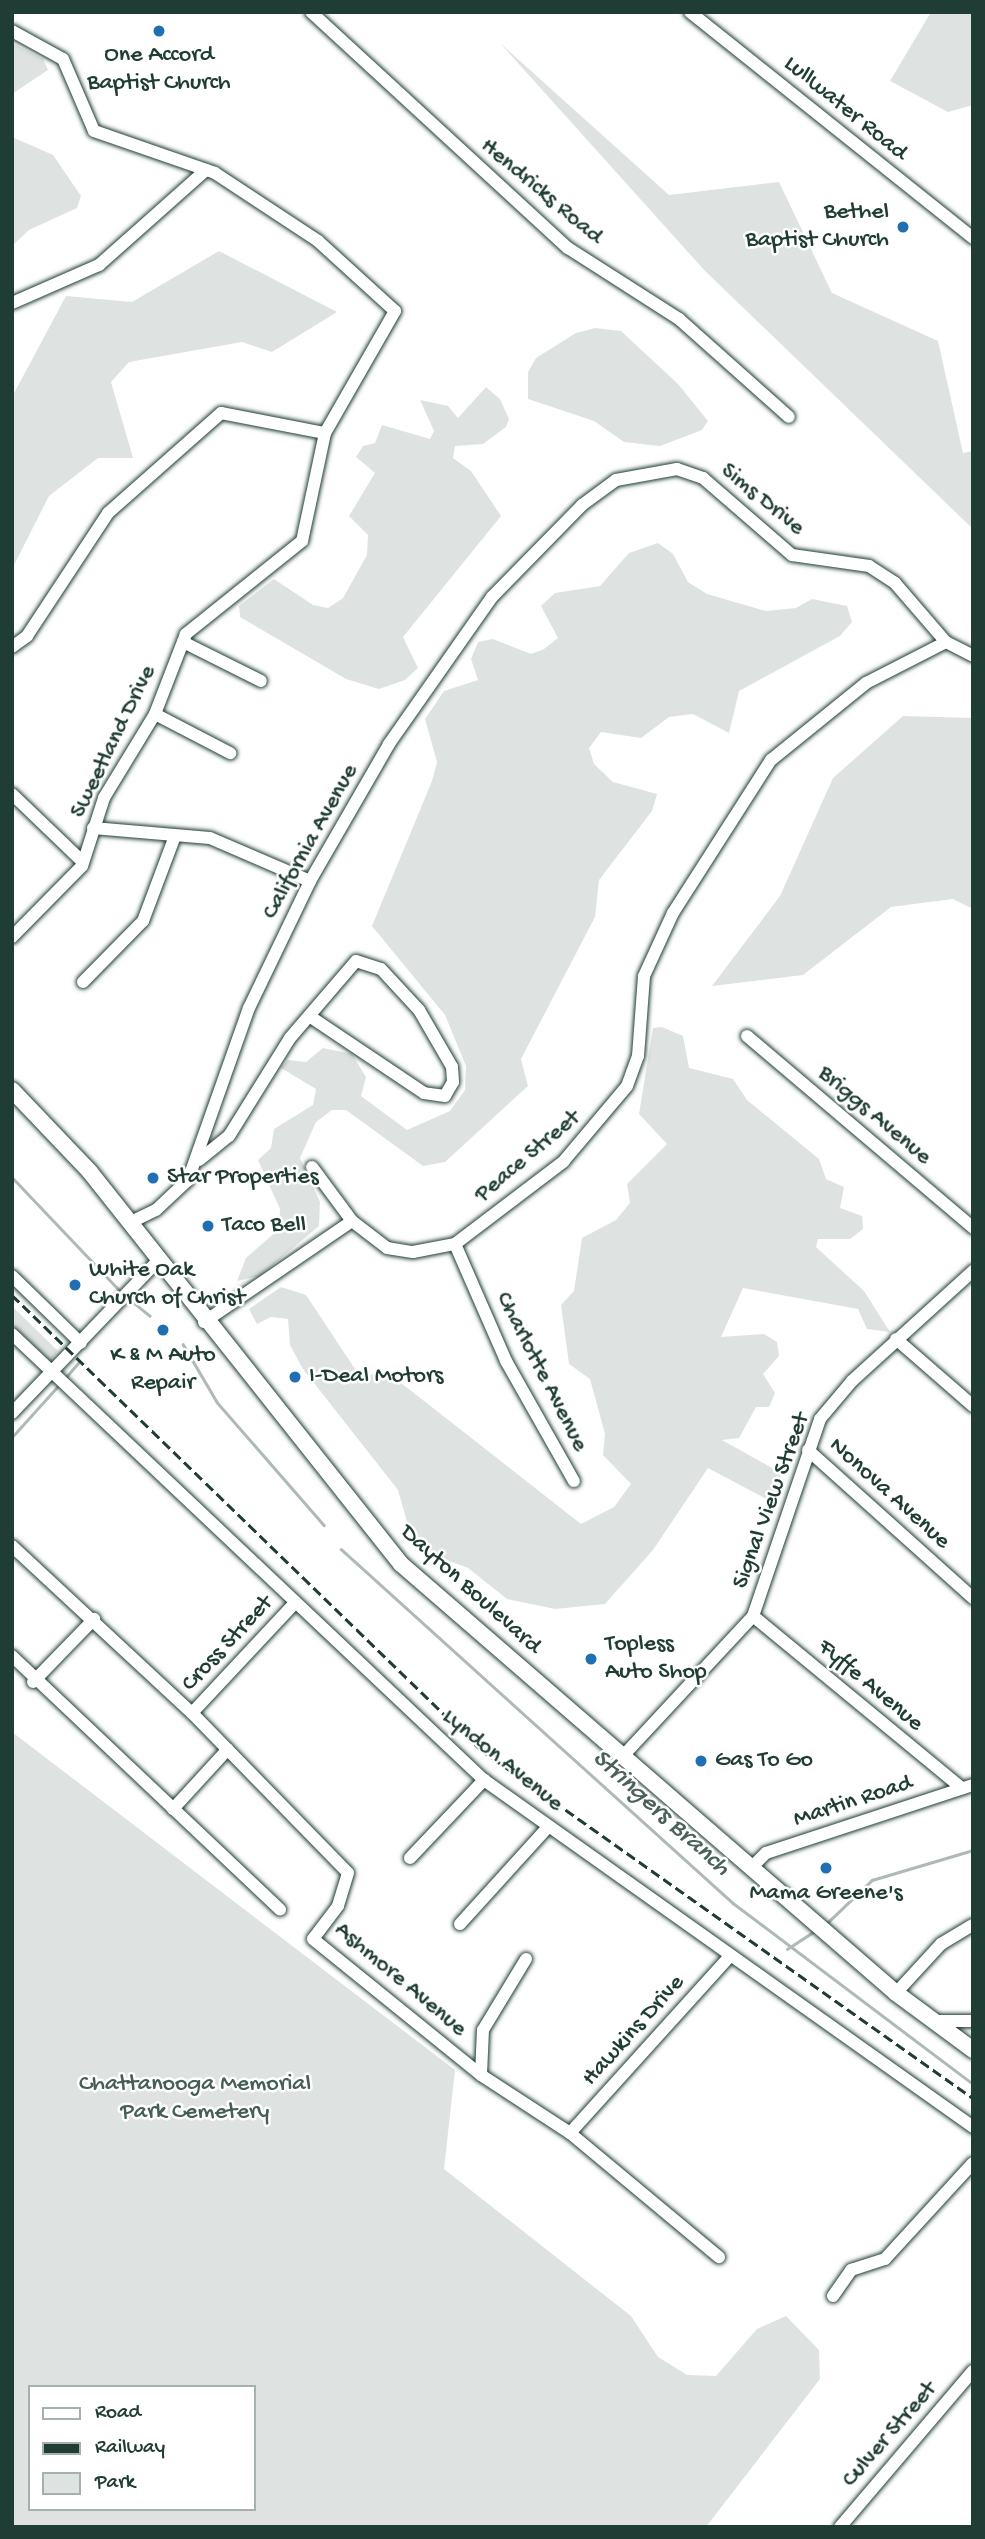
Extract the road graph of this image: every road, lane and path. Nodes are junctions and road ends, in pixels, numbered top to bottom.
1 (311, 12) edge
2 (690, 12) edge
3 (12, 31) edge
4 (206, 170) junction
5 (973, 238) edge
6 (12, 303) edge
7 (789, 417) dead end
8 (326, 433) junction
9 (582, 505) joint
10 (183, 642) junction
11 (946, 642) junction
12 (12, 647) edge
13 (973, 656) edge
14 (261, 681) dead end
15 (155, 714) junction
16 (230, 753) dead end
17 (12, 794) edge
18 (93, 828) junction
19 (175, 836) junction
20 (83, 862) junction
21 (310, 881) junction
22 (12, 937) edge
23 (83, 982) dead end
24 (311, 1017) junction
25 (747, 1036) dead end
26 (12, 1090) edge
27 (198, 1160) junction
28 (312, 1167) dead end
29 (352, 1221) junction
30 (129, 1223) junction
31 (973, 1228) edge
32 (455, 1244) junction
33 (158, 1261) junction
34 (973, 1271) edge
35 (12, 1276) edge
36 (204, 1322) junction
37 (12, 1334) edge
38 (896, 1339) junction
39 (80, 1343) junction
40 (50, 1373) junction
41 (973, 1406) edge
42 (12, 1413) edge
43 (808, 1450) junction
44 (574, 1481) dead end
45 (12, 1546) edge
46 (973, 1598) edge
47 (294, 1604) junction
48 (753, 1616) junction
49 (94, 1619) junction
50 (12, 1656) edge
51 (34, 1681) junction
52 (192, 1713) junction
53 (228, 1749) junction
54 (623, 1756) junction
55 (484, 1780) junction
56 (967, 1786) edge
57 (173, 1809) junction
58 (549, 1826) junction
59 (410, 1858) dead end
60 (752, 1867) junction
61 (280, 1909) dead end
62 (460, 1924) dead end
63 (973, 1925) edge
64 (730, 1956) junction
65 (526, 1959) dead end
66 (896, 1993) junction
67 (936, 2021) junction
68 (973, 2021) edge
69 (973, 2050) edge
70 (481, 2075) junction
71 (973, 2127) edge
72 (570, 2133) junction
73 (973, 2163) edge
74 (719, 2257) dead end
75 (833, 2296) dead end
76 (973, 2371) edge
77 (840, 2527) edge

1 - 7 street, Hendricks Road
2 - 5 street, Lullwater Road
3 - 4 street, Sweetland Drive
4 - 6 street
4 - 8 street, Sweetland Drive
8 - 10 street, Sweetland Drive
8 - 12 street
9 - 11 street, Sims Drive
9 - 21 street, California Avenue
10 - 14 street
10 - 15 street, Sweetland Drive
11 - 13 street, Sims Drive
11 - 32 street, Peace Street
15 - 16 street
15 - 18 street, Sweetland Drive
17 - 20 street
18 - 19 street
18 - 20 street, Sweetland Drive
19 - 21 street
19 - 23 street
20 - 22 street, Sweetland Drive
21 - 27 street, California Avenue
24 - 24 street
24 - 27 street
25 - 31 street, Briggs Avenue
26 - 30 main road, Dayton Boulevard
27 - 30 street, California Avenue
28 - 29 street, Peace Street
29 - 32 street, Peace Street
29 - 36 street
30 - 33 main road, Dayton Boulevard
32 - 44 street, Charlotte Avenue
33 - 36 main road, Dayton Boulevard
33 - 39 street
34 - 38 street, Signal View Street
35 - 39 street
36 - 54 main road, Dayton Boulevard
37 - 40 street, Lyndon Avenue
38 - 41 street
38 - 43 street, Signal View Street
39 - 40 street
40 - 42 street
40 - 47 street, Lyndon Avenue
43 - 46 street, Nonova Avenue
43 - 48 street, Signal View Street
45 - 49 street, Ashmore Avenue
47 - 52 street, Cross Street
47 - 55 street, Lyndon Avenue
48 - 54 street, Signal View Street
48 - 56 street, Fyffe Avenue
49 - 51 street
49 - 52 street, Ashmore Avenue
50 - 51 street
51 - 57 street
52 - 53 street, Ashmore Avenue
53 - 57 street
53 - 70 street, Ashmore Avenue
54 - 60 main road, Dayton Boulevard
55 - 58 street, Lyndon Avenue
55 - 59 street
56 - 60 street, Martin Road
57 - 61 street
58 - 62 street
58 - 64 street, Lyndon Avenue
60 - 66 main road, Dayton Boulevard
63 - 66 street
64 - 71 street, Lyndon Avenue
64 - 72 street, Hawkins Drive
65 - 70 street
66 - 67 main road, Dayton Boulevard
67 - 68 street
67 - 69 main road, Dayton Boulevard
70 - 72 street, Ashmore Avenue
72 - 74 street, Ashmore Avenue
73 - 75 street
76 - 77 street, Culver Street

